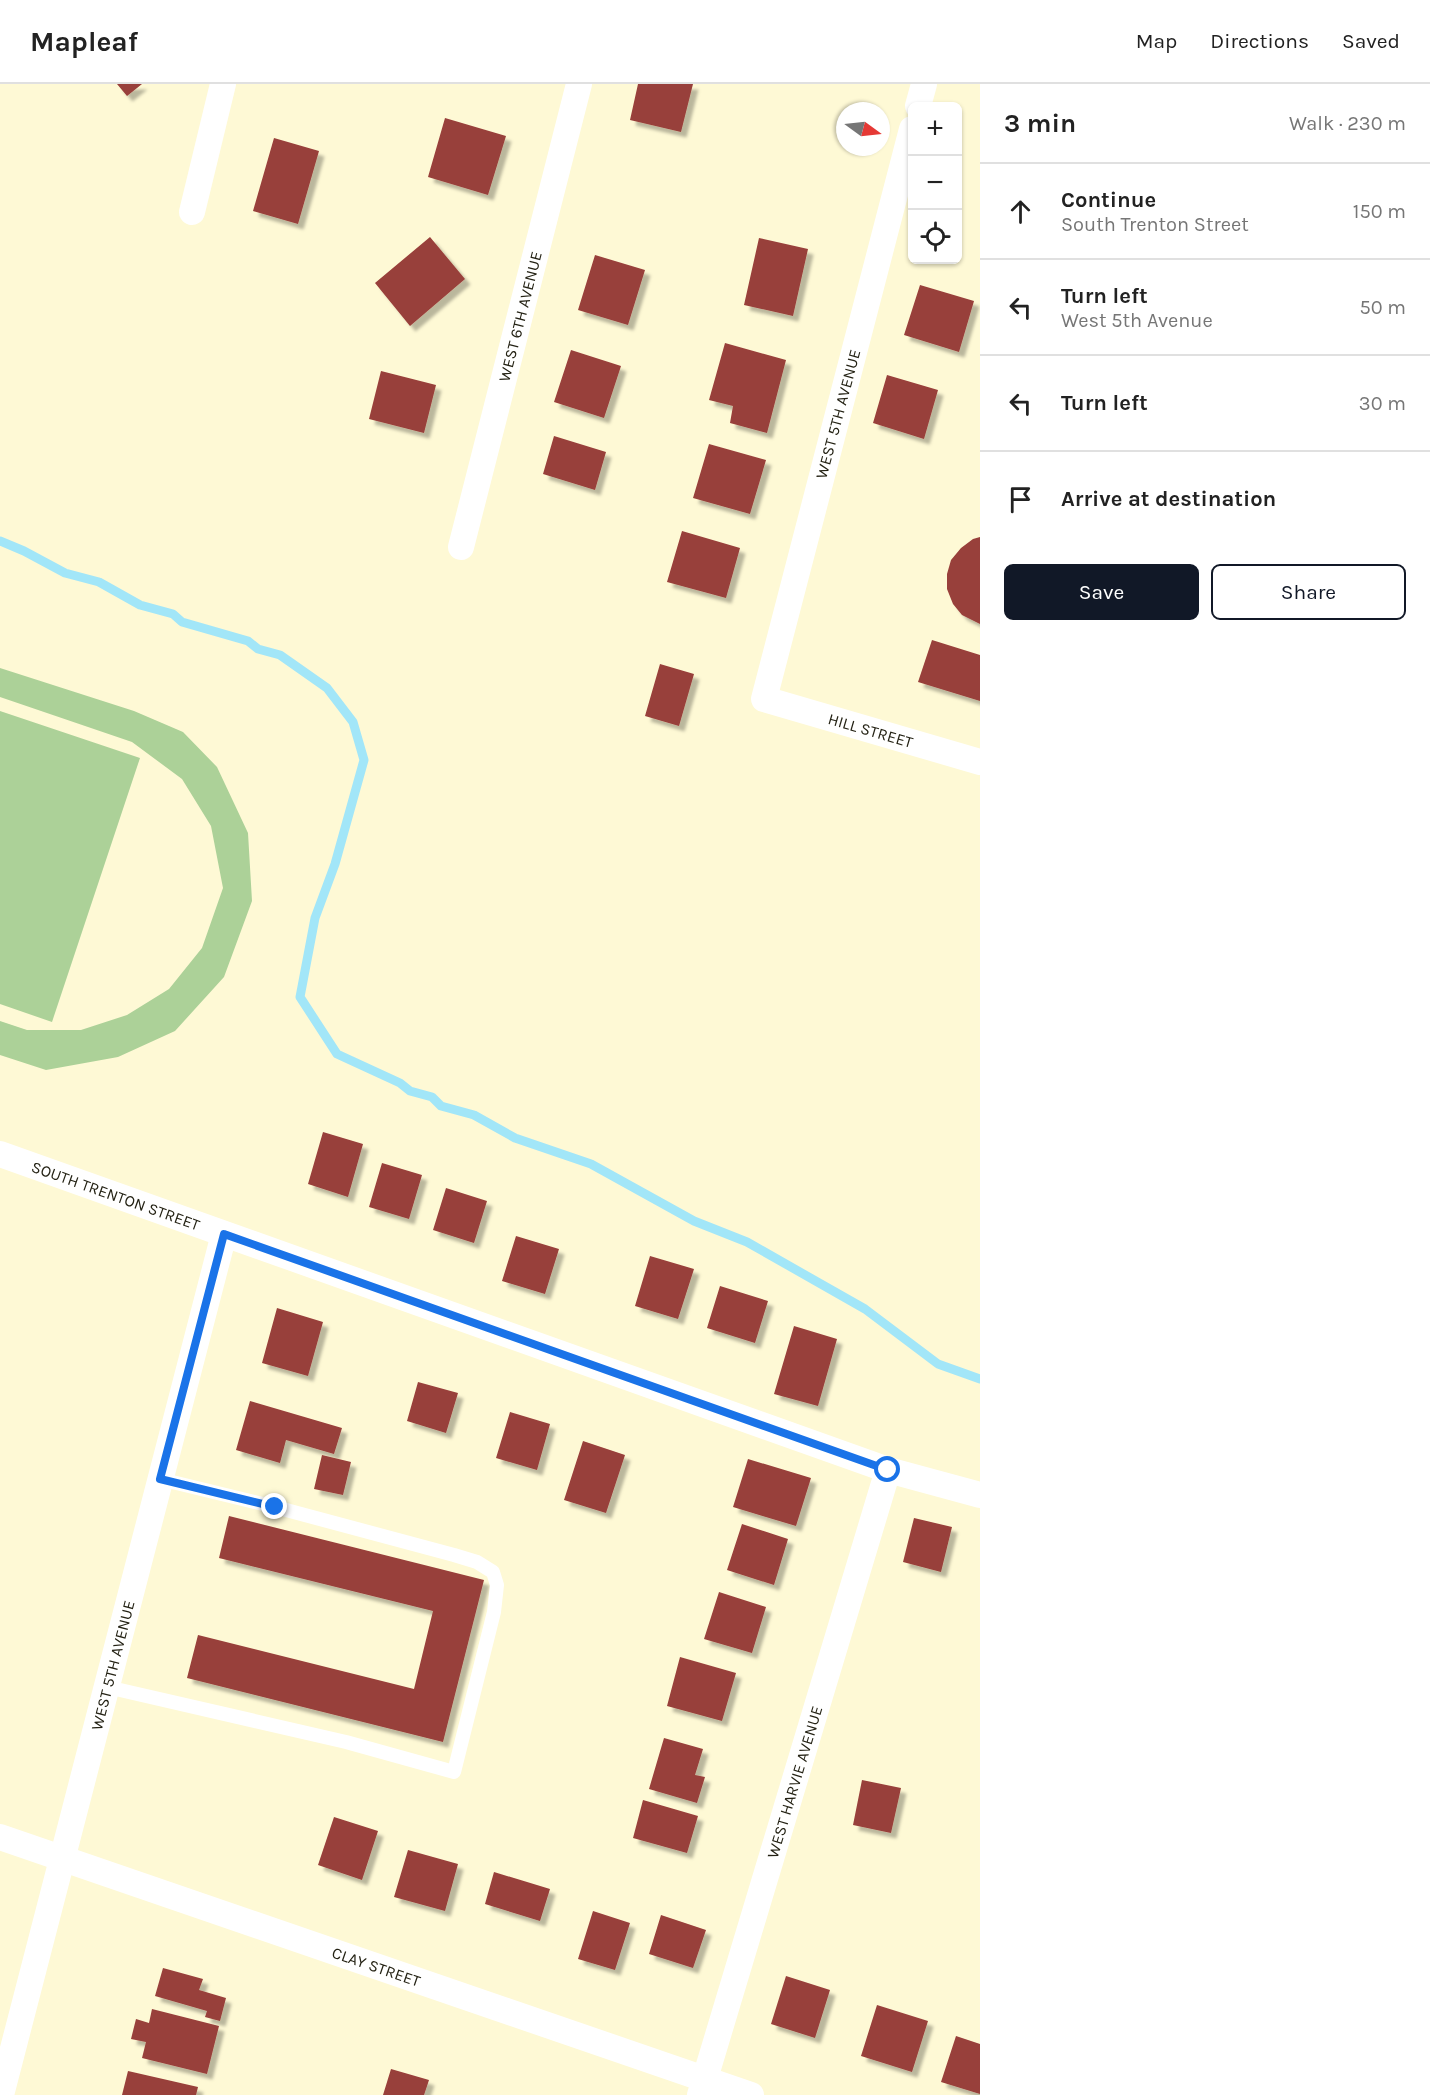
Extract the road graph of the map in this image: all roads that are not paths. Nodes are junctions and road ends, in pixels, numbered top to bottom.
1 (223, 84) edge
2 (579, 84) edge
3 (924, 84) edge
4 (919, 102) edge
5 (908, 144) edge
6 (192, 212) dead end
7 (460, 547) dead end
8 (764, 699) joint
9 (980, 762) edge
10 (0, 1155) edge
11 (224, 1234) junction
12 (888, 1470) junction
13 (160, 1479) junction
14 (980, 1495) edge
15 (107, 1687) junction
16 (0, 1837) edge
17 (62, 1859) junction
18 (703, 2087) edge
19 (1, 2095) edge
20 (751, 2095) edge

1 - 6 street
2 - 7 street, WEST 6TH AVENUE
3 - 4 street
5 - 8 street, WEST 5TH AVENUE
8 - 9 street, HILL STREET
10 - 11 street, SOUTH TRENTON STREET
11 - 12 street, SOUTH TRENTON STREET
11 - 13 street, WEST 5TH AVENUE
12 - 14 street, SOUTH TRENTON STREET
12 - 18 street, WEST HARVIE AVENUE
13 - 15 street, WEST 5TH AVENUE
13 - 15 lane
15 - 17 street, WEST 5TH AVENUE
16 - 17 street, CLAY STREET
17 - 18 street, CLAY STREET
17 - 19 street, WEST 5TH AVENUE
18 - 20 street, CLAY STREET

